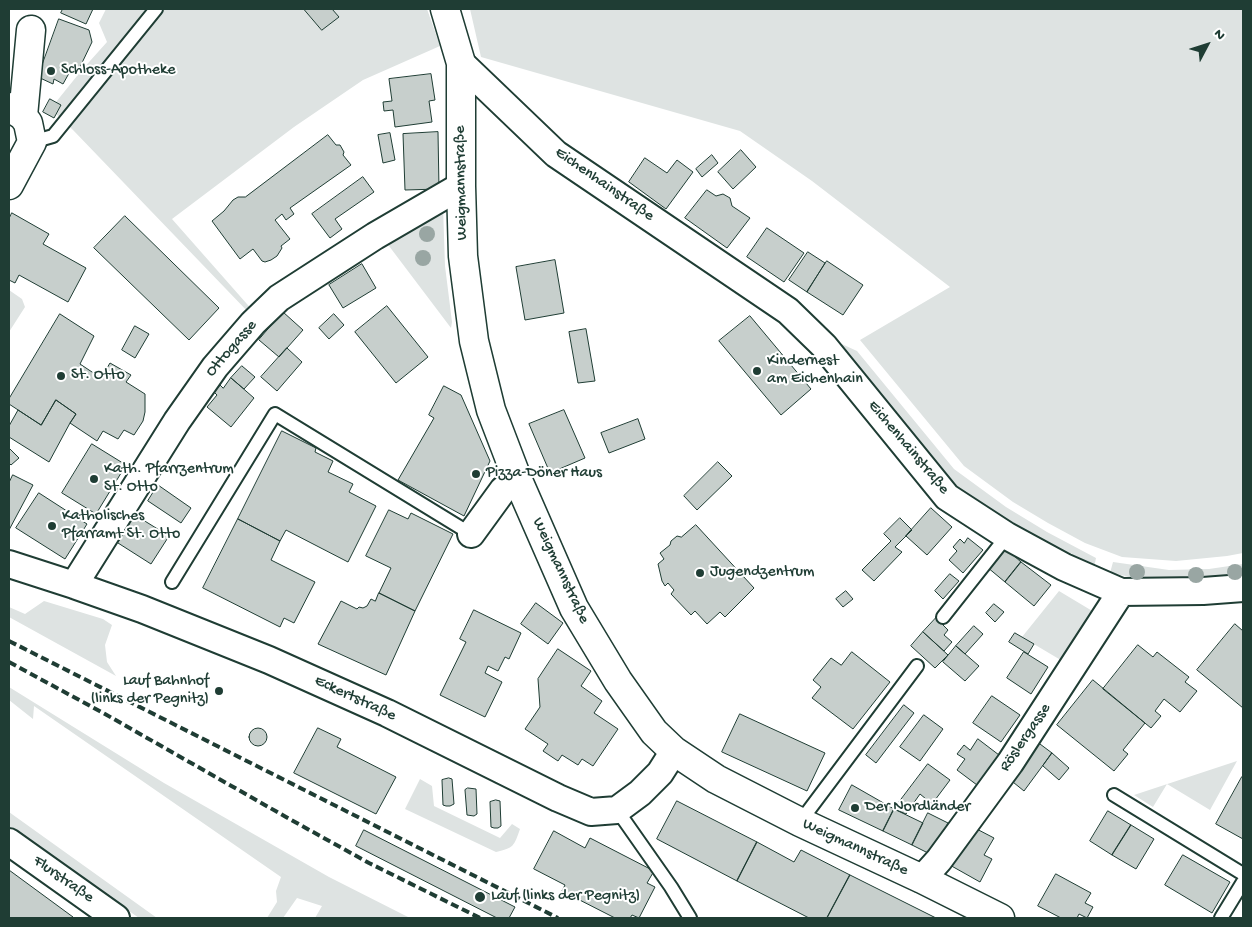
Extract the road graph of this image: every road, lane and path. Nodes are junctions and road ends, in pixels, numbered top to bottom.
1 (156, 9) edge
2 (445, 9) edge
3 (36, 19) edge
4 (461, 63) junction
5 (9, 73) edge
6 (16, 111) edge
7 (32, 142) junction
8 (9, 185) edge
9 (461, 186) junction
10 (517, 478) junction
11 (471, 534) joint
12 (1007, 536) junction
13 (9, 564) edge
14 (172, 582) dead end
15 (74, 585) junction
16 (1243, 588) edge
17 (1121, 592) junction
18 (943, 617) dead end
19 (917, 666) dead end
20 (674, 751) junction
21 (1114, 795) dead end
22 (616, 810) junction
23 (800, 822) junction
24 (9, 842) edge
25 (1243, 874) edge
26 (922, 879) junction
27 (1243, 882) edge
28 (116, 918) edge
29 (690, 918) edge
30 (1000, 918) edge
31 (1221, 918) edge

1 - 7 lane
2 - 4 street, Weigmannstraße
3 - 5 street
3 - 6 street
4 - 9 street, Weigmannstraße
4 - 12 street, Eichenhainstraße
6 - 7 street
7 - 8 street
9 - 10 street, Weigmannstraße
9 - 15 street, Ottogasse
10 - 11 street
10 - 20 street, Weigmannstraße
11 - 14 lane
12 - 17 street, Eichenhainstraße
12 - 18 lane
13 - 15 street, Eckertstraße
15 - 22 street, Eckertstraße
16 - 17 street, Eichenhainstraße
17 - 26 street, Röslergasse
19 - 23 lane
20 - 22 street
20 - 23 street, Weigmannstraße
21 - 25 lane
22 - 29 lane
23 - 26 street, Weigmannstraße
24 - 28 street, Flurstraße
26 - 30 street, Weigmannstraße
27 - 31 lane

